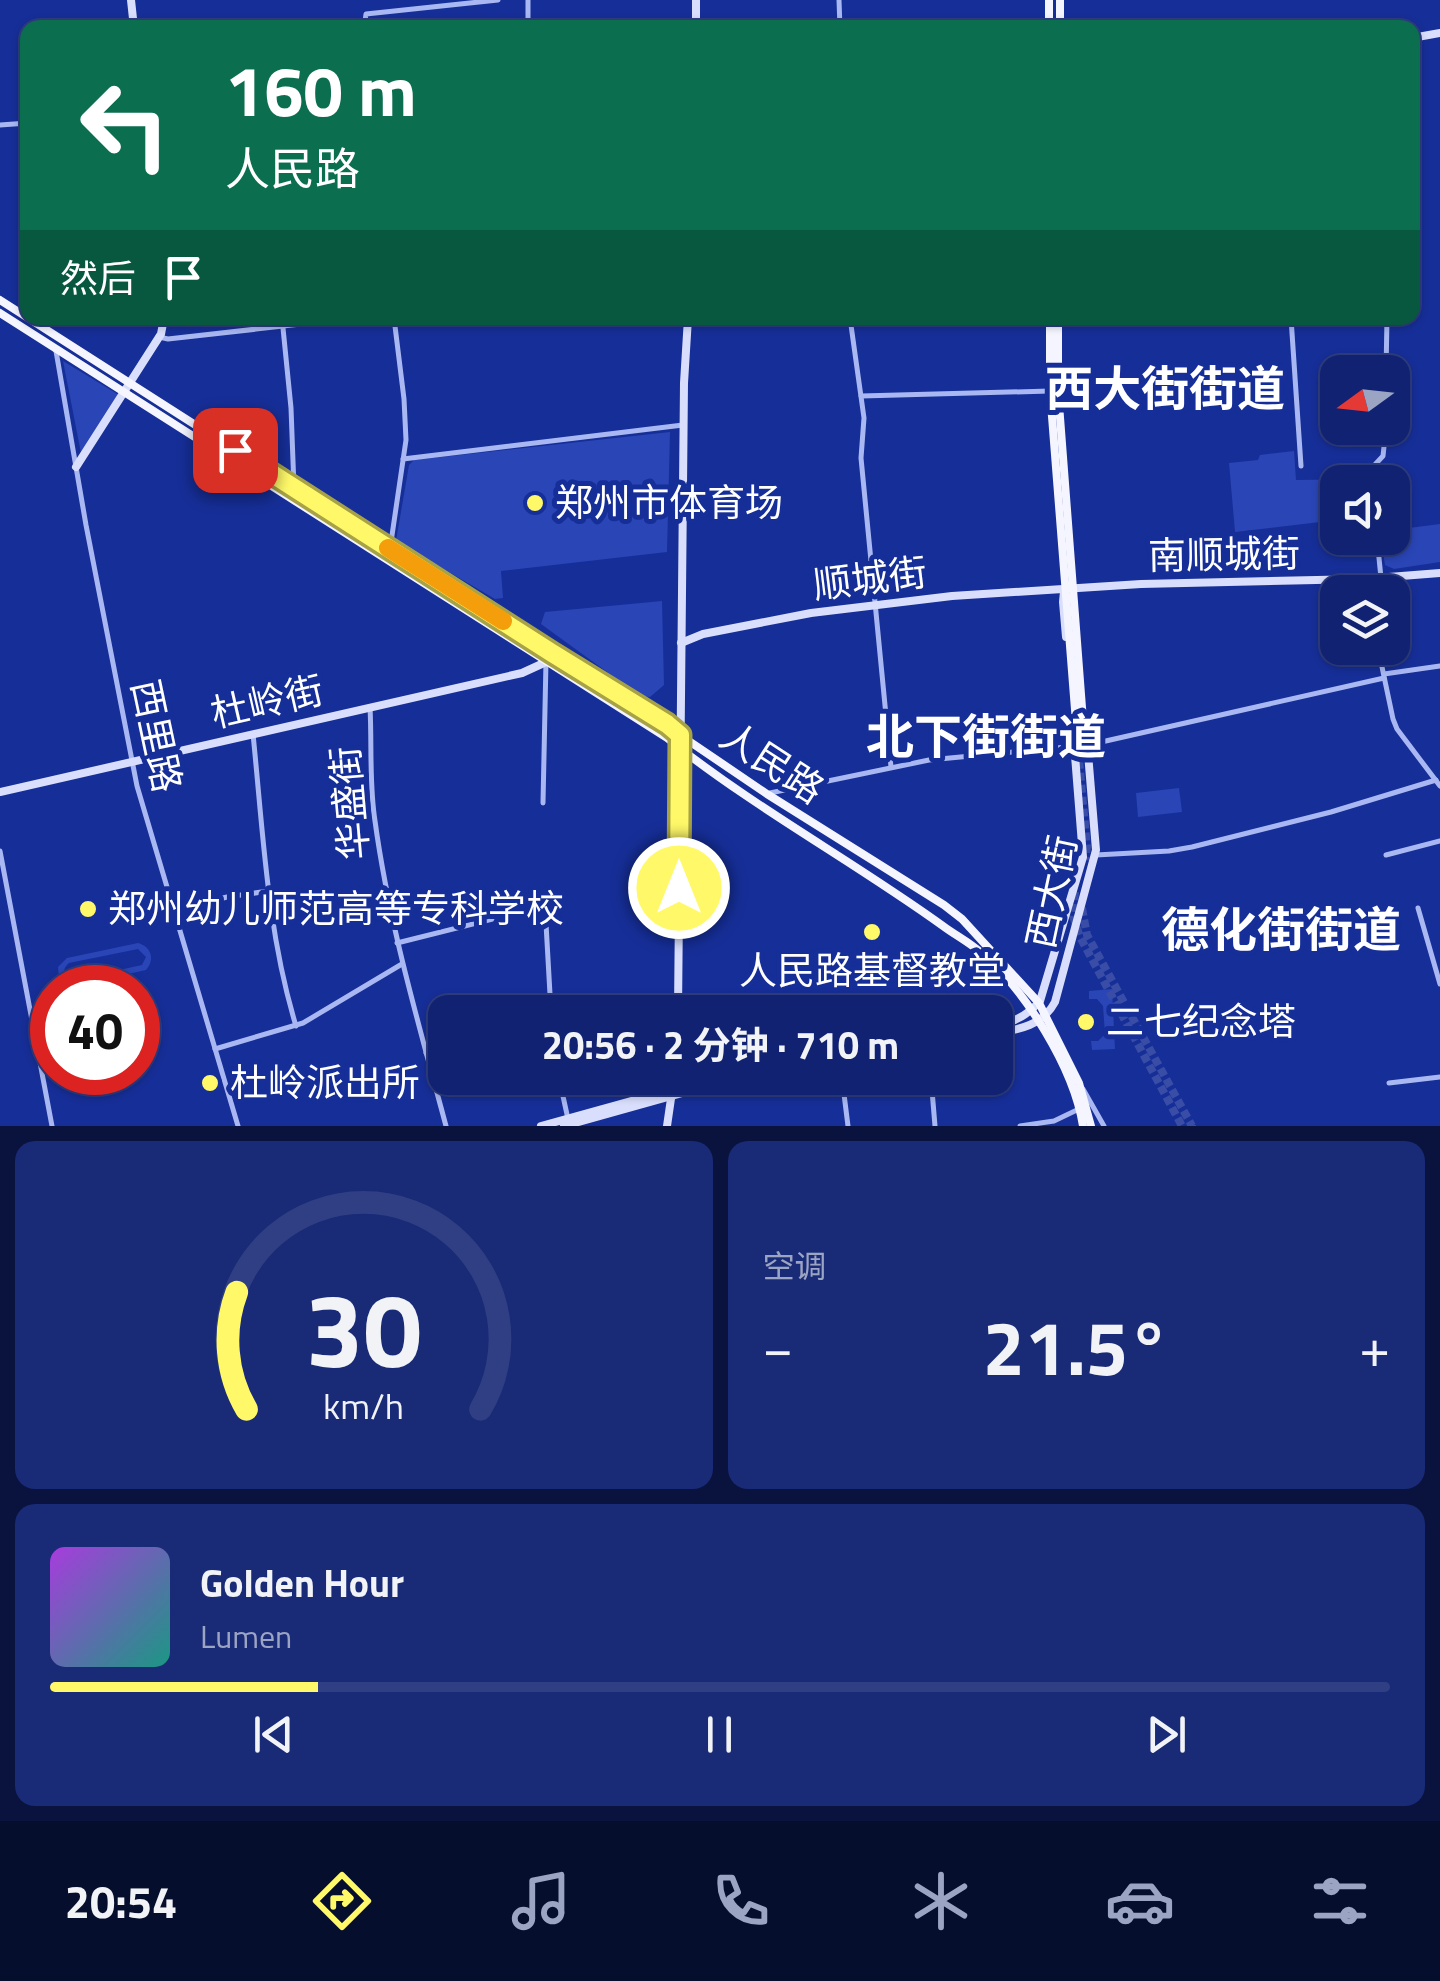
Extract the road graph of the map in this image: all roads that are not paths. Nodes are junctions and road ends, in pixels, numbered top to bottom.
1 (498, 0) edge
2 (365, 20) edge
3 (0, 301) edge
4 (2, 314) edge
5 (38, 325) edge
6 (164, 325) edge
7 (257, 325) edge
8 (282, 325) edge
9 (395, 325) edge
10 (688, 325) edge
11 (851, 325) edge
12 (1050, 325) edge
13 (1058, 325) edge
14 (1291, 325) edge
15 (1387, 325) edge
16 (159, 338) junction
17 (56, 349) junction
18 (1386, 355) edge
19 (131, 384) junction
20 (1050, 392) junction
21 (125, 393) junction
22 (861, 396) junction
23 (684, 425) junction
24 (403, 459) junction
25 (1301, 466) dead end
26 (76, 467) junction
27 (294, 488) junction
28 (390, 549) junction
29 (1440, 573) edge
30 (1410, 576) edge
31 (1320, 580) edge
32 (1068, 588) junction
33 (874, 604) junction
34 (682, 643) junction
35 (552, 653) junction
36 (546, 662) junction
37 (1382, 665) edge
38 (1440, 666) edge
39 (1384, 676) junction
40 (370, 707) junction
41 (253, 734) junction
42 (680, 735) junction
43 (1081, 735) tunnel mouth
44 (1081, 746) junction
45 (680, 748) junction
46 (132, 761) junction
47 (891, 767) junction
48 (1437, 779) edge
49 (0, 792) edge
50 (767, 794) junction
51 (544, 803) dead end
52 (1440, 841) edge
53 (0, 850) edge
54 (1386, 855) dead end
55 (1096, 856) junction
56 (268, 890) junction
57 (1418, 908) dead end
58 (174, 911) junction
59 (398, 943) junction
60 (403, 963) junction
61 (1440, 984) edge
62 (549, 995) edge
63 (678, 995) edge
64 (1036, 1006) junction
65 (1043, 1018) junction
66 (1013, 1021) edge
67 (296, 1026) junction
68 (1013, 1030) edge
69 (215, 1049) junction
70 (426, 1053) joint
71 (1440, 1077) edge
72 (1079, 1082) junction
73 (1389, 1083) dead end
74 (562, 1095) edge
75 (665, 1095) edge
76 (672, 1095) edge
77 (844, 1095) edge
78 (932, 1095) edge
79 (1079, 1108) junction
80 (566, 1122) edge
81 (52, 1126) edge
82 (238, 1126) edge
83 (446, 1126) edge
84 (542, 1126) edge
85 (667, 1126) edge
86 (848, 1126) edge
87 (935, 1126) edge
88 (1020, 1126) edge
89 (1083, 1126) edge
90 (1091, 1126) edge
91 (1104, 1126) edge

1 - 2 street
3 - 4 street
4 - 17 main road, 人民路
5 - 19 main road, 人民路
6 - 16 street
7 - 16 street
8 - 27 street
9 - 24 street
10 - 23 street
11 - 22 street
12 - 20 main road, 西大街
13 - 32 main road, 西大街
14 - 25 street
15 - 18 street
16 - 19 street
17 - 21 main road, 人民路
17 - 26 street, 西里路
19 - 21 street
19 - 27 main road, 人民路
20 - 22 street
20 - 32 main road, 西大街
21 - 26 street
21 - 36 main road, 人民路
22 - 33 street
23 - 24 street
23 - 34 street
24 - 28 street
26 - 46 street, 西里路
27 - 28 main road, 人民路
28 - 35 main road, 人民路
29 - 30 street, 南顺城街
31 - 32 street, 南顺城街
32 - 33 street, 顺城街
32 - 43 main road, 西大街
32 - 44 street, 西大街
33 - 34 street, 顺城街
33 - 47 street
34 - 42 street
35 - 36 street
35 - 42 main road, 人民路
36 - 40 street, 杜岭街
36 - 45 main road, 人民路
36 - 51 street
37 - 39 street
38 - 39 street
39 - 44 street
39 - 48 street
40 - 41 street, 杜岭街
40 - 59 street, 华盛街
41 - 46 street, 杜岭街
41 - 56 street
42 - 45 street
42 - 50 main road, 人民路
44 - 47 street
44 - 55 street, 西大街
44 - 64 street, 西大街
45 - 63 street
45 - 64 main road, 人民路
46 - 49 street, 杜岭街
46 - 58 street, 西里路
47 - 50 street
48 - 55 street
50 - 64 main road, 人民路
52 - 54 street
53 - 81 street
55 - 65 street, 西大街
56 - 58 street
56 - 67 street
57 - 61 street
58 - 69 street, 西里路
59 - 60 street, 华盛街
59 - 62 street
60 - 67 street
60 - 70 street, 华盛街
64 - 65 main road
64 - 66 street
65 - 68 street
65 - 72 main road
65 - 79 main road
67 - 69 street
69 - 82 street, 西里路
70 - 83 street, 华盛街
71 - 73 street
72 - 90 main road
72 - 91 street
74 - 80 street
75 - 80 street
76 - 85 street
77 - 86 street
78 - 87 street
79 - 88 street
79 - 89 main road
80 - 84 street

